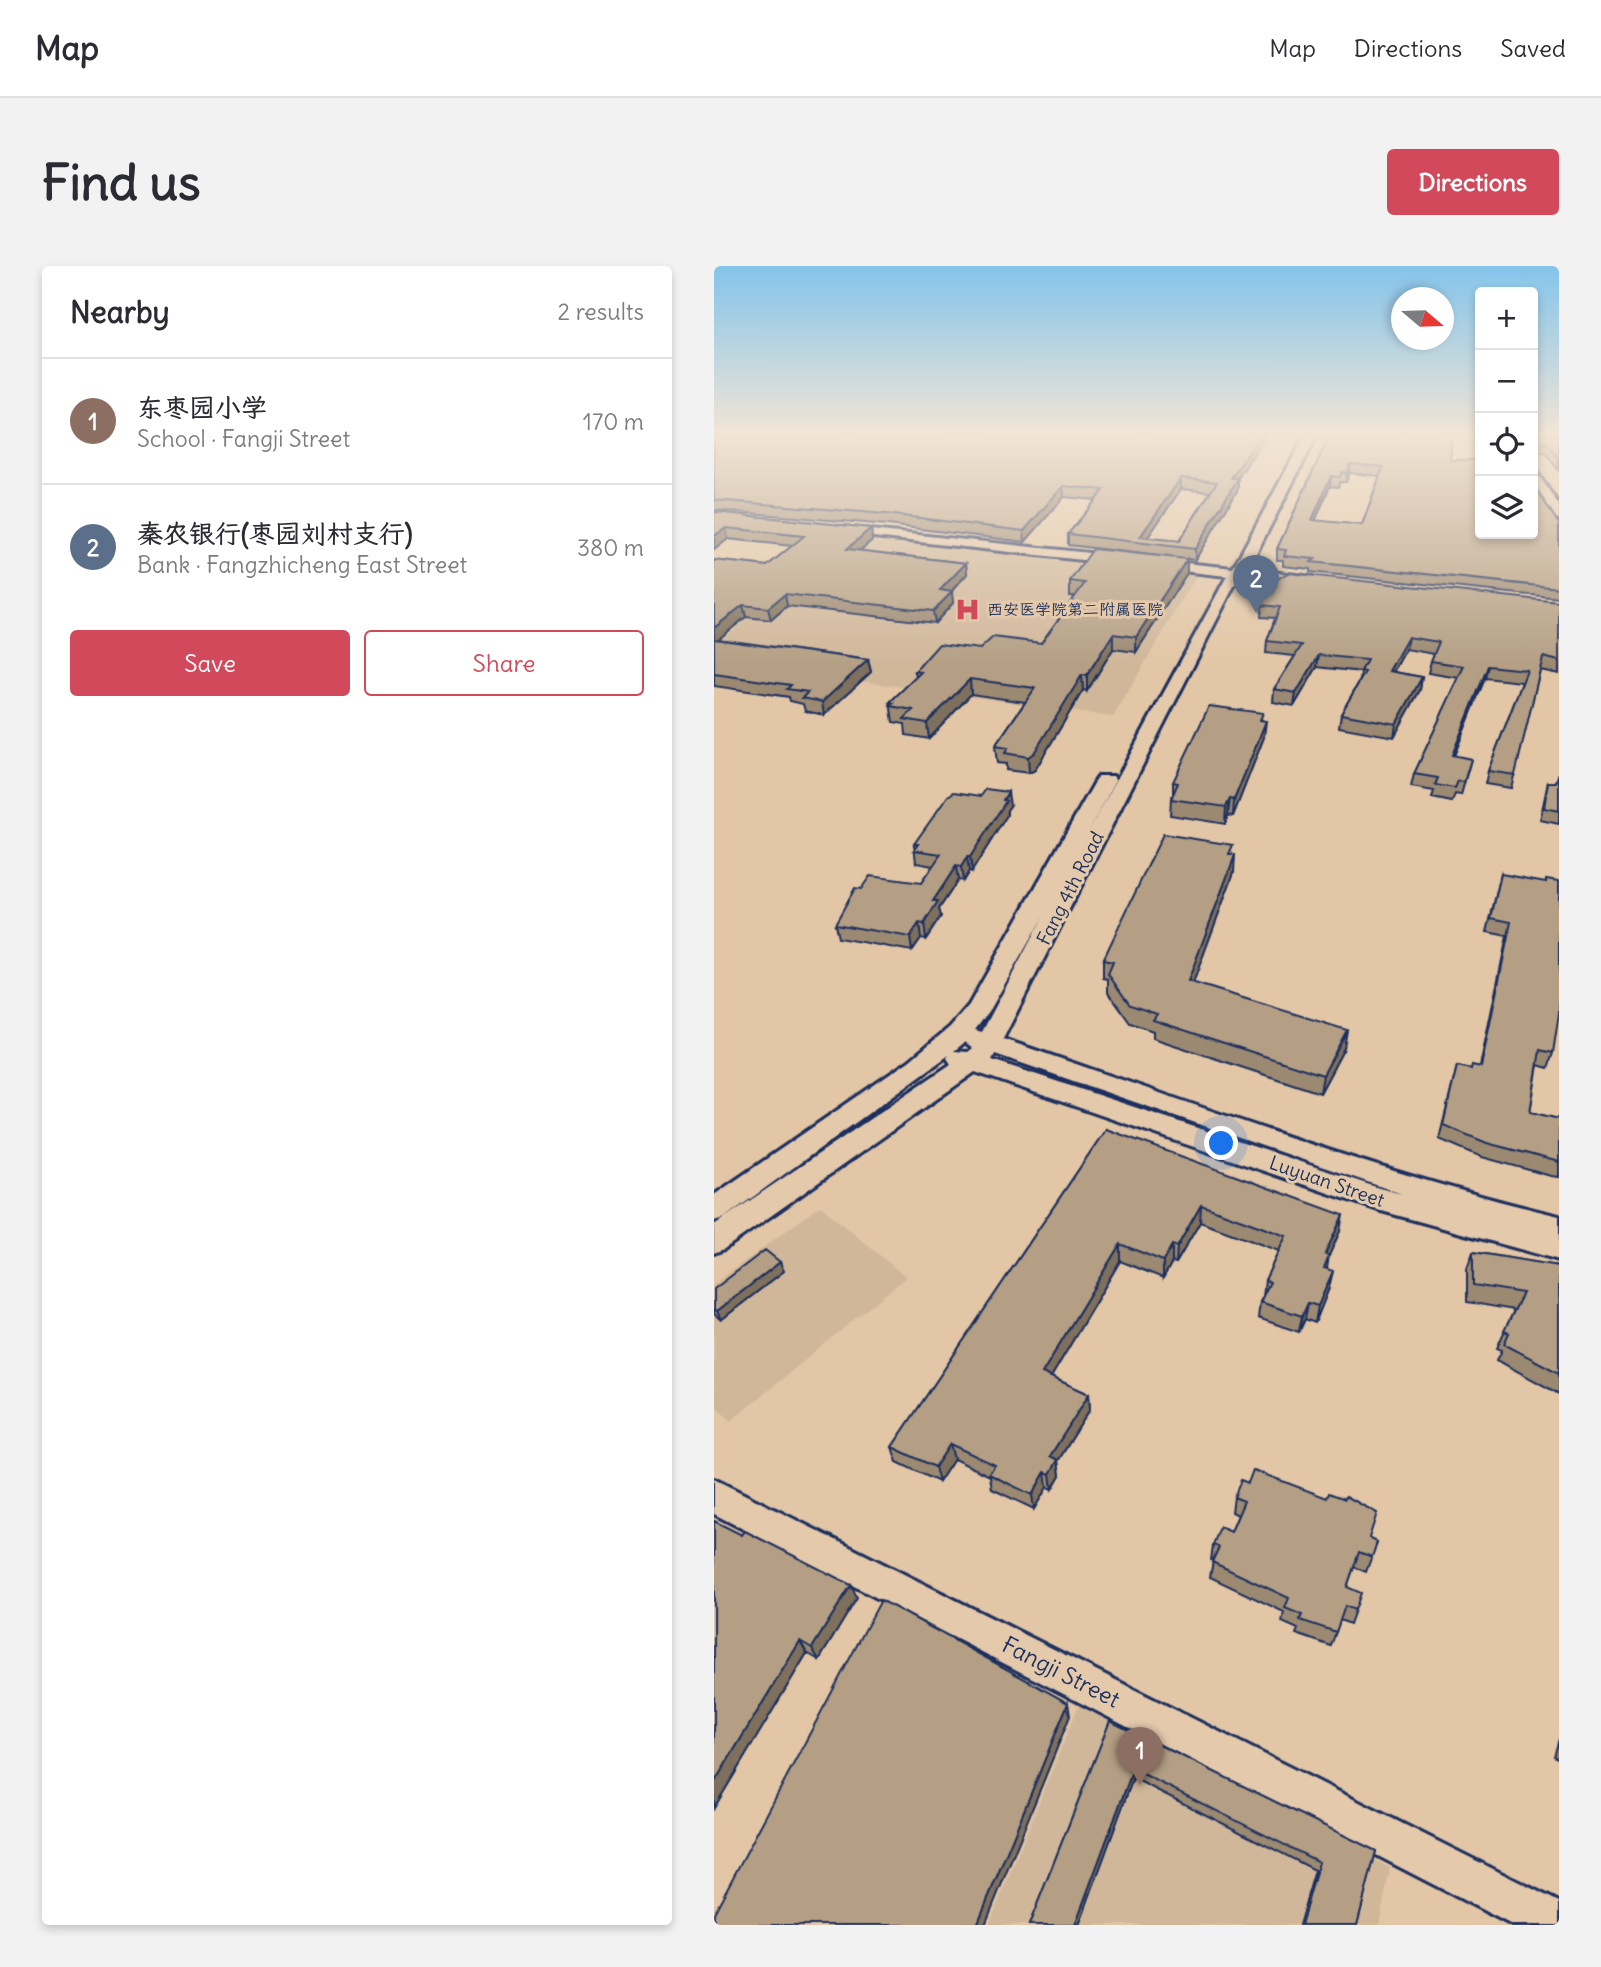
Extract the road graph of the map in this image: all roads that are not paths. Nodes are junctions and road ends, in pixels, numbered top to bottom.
1 (1256, 511) edge
2 (1272, 511) edge
3 (823, 528) edge
4 (1228, 573) junction
5 (1326, 583) edge
6 (959, 1032) junction
7 (938, 1050) junction
8 (981, 1052) junction
9 (714, 1210) edge
10 (1559, 1228) edge
11 (714, 1241) edge
12 (1559, 1248) edge
13 (714, 1496) edge
14 (1558, 1925) edge

1 - 4 street, Fang 4th Road
2 - 4 street, Fang 4th Road
3 - 4 street
4 - 5 street
4 - 6 street, Fang 4th Road
4 - 8 street, Fang 4th Road
6 - 7 street, Fang 4th Road
6 - 8 street, Luyuan Street
7 - 8 street, Luyuan Street
7 - 9 street, Fang 4th Road
8 - 10 street, Luyuan Street
8 - 11 street, Fang 4th Road
8 - 12 street, Luyuan Street
13 - 14 street, Fangji Street

